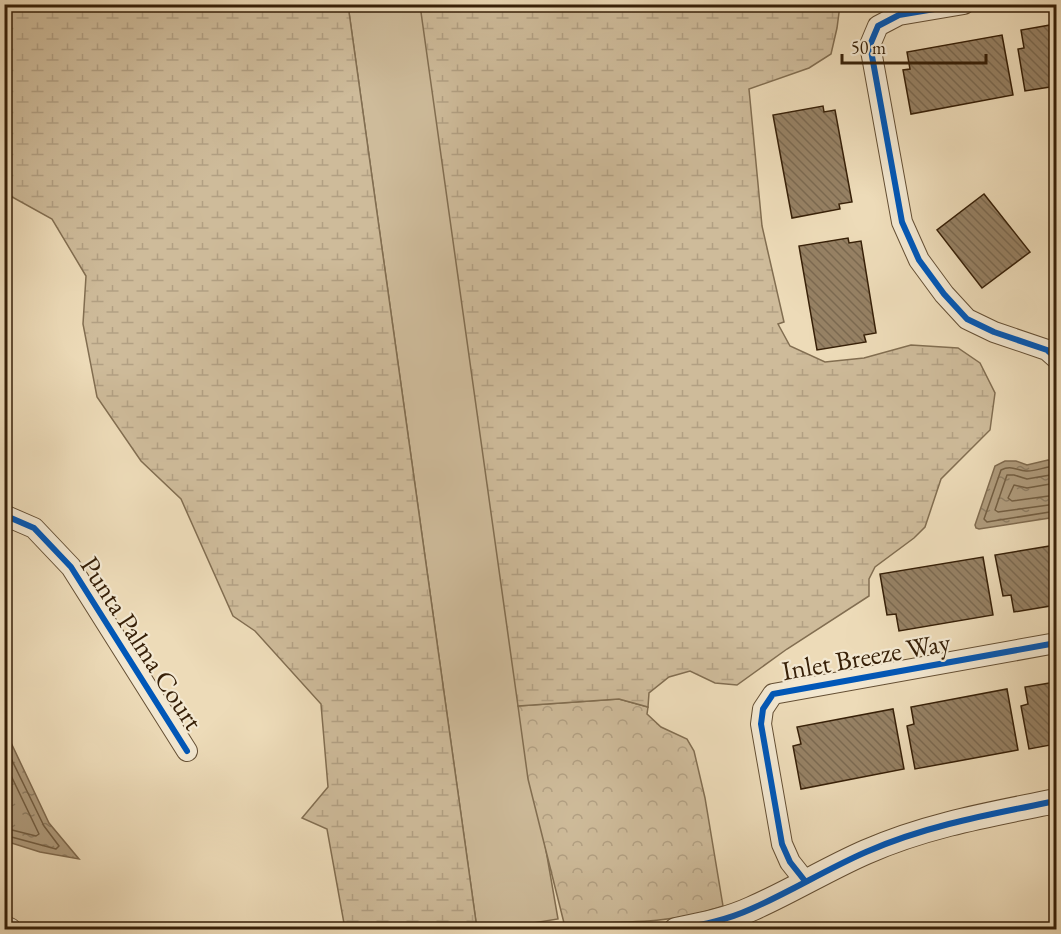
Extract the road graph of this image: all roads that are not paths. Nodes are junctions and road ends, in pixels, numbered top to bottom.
1 (964, 4) edge
2 (1056, 358) edge
3 (4, 515) edge
4 (1056, 643) edge
5 (187, 752) dead end
6 (1056, 801) edge
7 (805, 881) junction
8 (4, 928) edge
9 (9, 930) edge
10 (676, 930) edge

1 - 2 street
3 - 5 street, Punta Palma Court
4 - 7 street, Inlet Breeze Way
6 - 7 street
7 - 10 street
8 - 9 street

